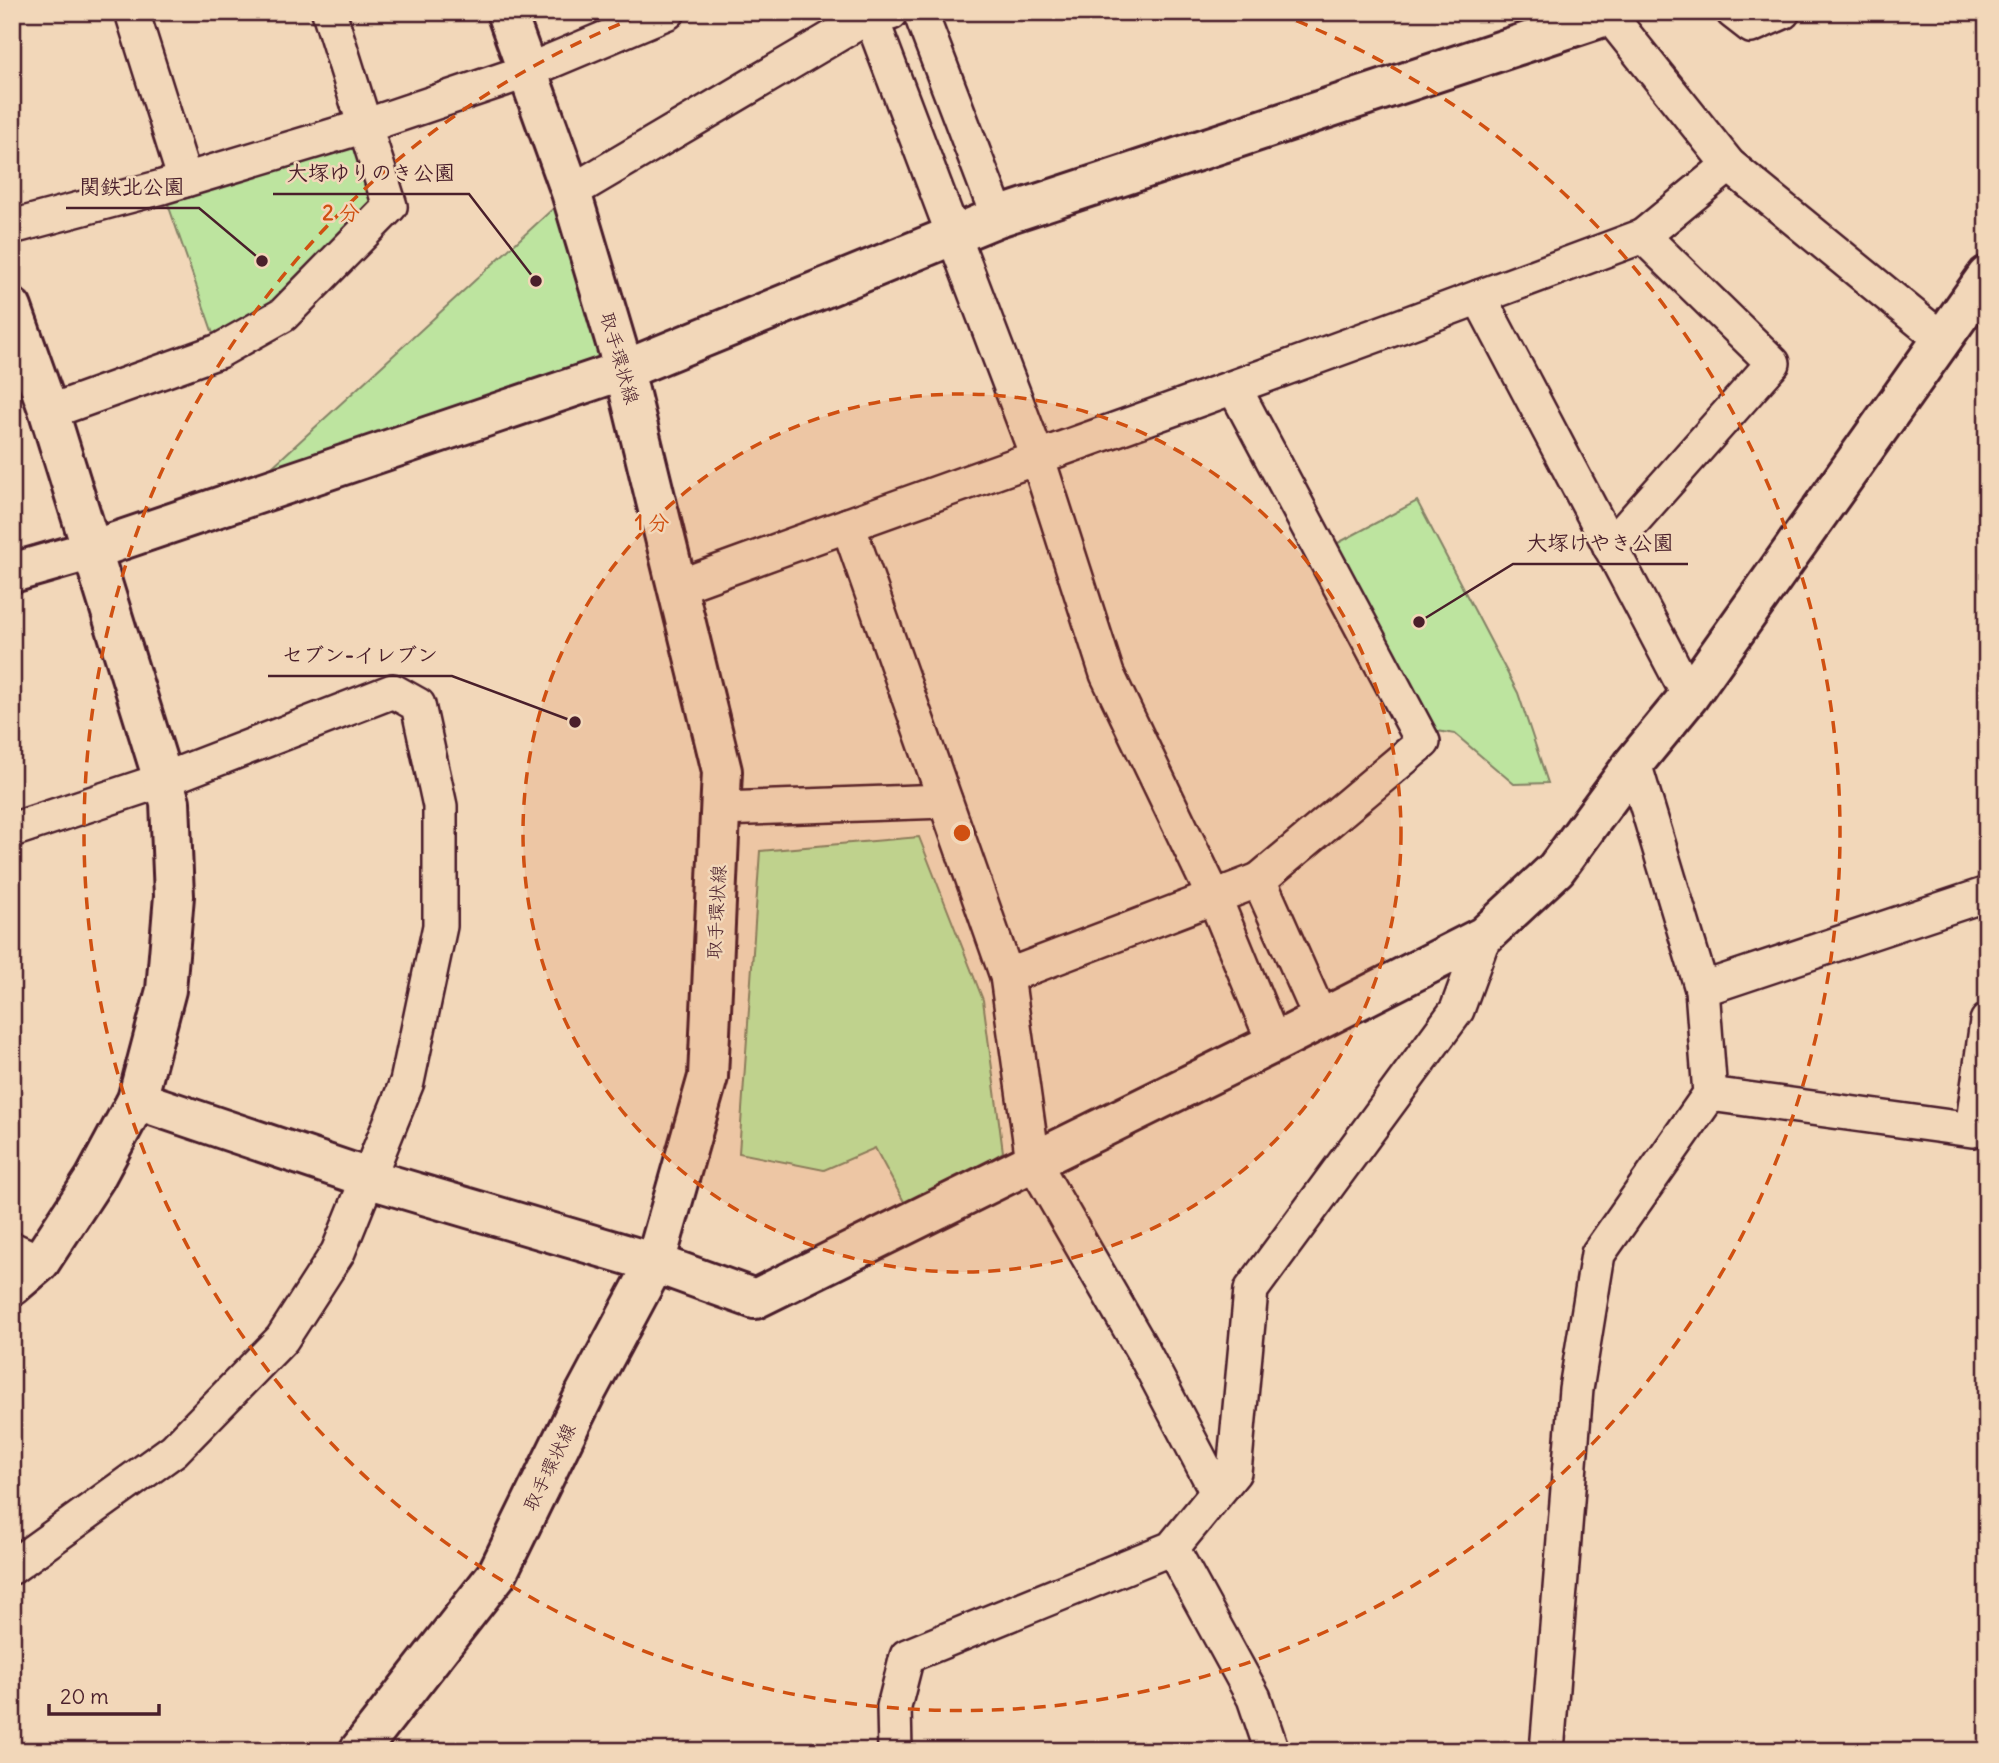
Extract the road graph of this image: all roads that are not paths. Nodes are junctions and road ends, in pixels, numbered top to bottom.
1 (132, 12) edge
2 (329, 12) edge
3 (506, 12) edge
4 (668, 12) edge
5 (920, 12) edge
6 (1733, 12) edge
7 (1783, 12) edge
8 (878, 13) edge
9 (1609, 15) joint
10 (525, 72) junction
11 (365, 126) junction
12 (1729, 165) junction
13 (185, 180) junction
14 (570, 192) junction
15 (998, 217) junction
16 (12, 227) edge
17 (956, 234) junction
18 (1643, 236) junction
19 (1987, 276) edge
20 (1479, 297) junction
21 (12, 308) edge
22 (1942, 340) junction
23 (624, 370) junction
24 (1235, 389) junction
25 (49, 412) junction
26 (1037, 456) junction
27 (848, 525) junction
28 (1610, 547) junction
29 (92, 550) junction
30 (12, 573) edge
31 (677, 587) junction
32 (1689, 696) junction
33 (1634, 763) junction
34 (163, 780) junction
35 (945, 800) junction
36 (720, 809) junction
37 (12, 830) edge
38 (1259, 880) junction
39 (1987, 894) edge
40 (1215, 899) junction
41 (1484, 936) junction
42 (1007, 976) junction
43 (1702, 989) junction
44 (1321, 1019) junction
45 (1987, 1020) edge
46 (1274, 1043) junction
47 (1710, 1094) junction
48 (137, 1100) junction
49 (1033, 1161) junction
50 (371, 1177) junction
51 (655, 1264) junction
52 (22, 1266) edge
53 (1217, 1492) junction
54 (1172, 1549) junction
55 (12, 1567) edge
56 (359, 1751) edge
57 (895, 1751) edge
58 (1272, 1751) edge
59 (1548, 1751) edge

1 - 13 street
2 - 11 street
3 - 10 street, 取手環状線
4 - 10 street
5 - 15 street
6 - 7 street
8 - 14 street
8 - 17 street
9 - 12 street
9 - 15 street
10 - 11 street
10 - 14 street, 取手環状線
11 - 13 street
11 - 25 street
12 - 18 street
12 - 22 street
13 - 16 street
14 - 23 street, 取手環状線
15 - 17 street
17 - 23 street
17 - 26 street
18 - 20 street
18 - 28 street
19 - 22 street
20 - 24 street
20 - 28 street
21 - 25 street
22 - 32 street
23 - 29 street
23 - 31 street, 取手環状線
24 - 26 street
24 - 38 street
25 - 29 street
26 - 27 street
26 - 40 street
27 - 31 street
27 - 35 street
28 - 32 street
29 - 30 street
29 - 34 street
31 - 36 street, 取手環状線
32 - 33 street
33 - 41 street
33 - 43 street
34 - 37 street
34 - 48 street
34 - 50 street
35 - 36 street
35 - 42 street
36 - 51 street, 取手環状線
38 - 40 street
38 - 44 street
39 - 43 street
40 - 42 street
40 - 46 street
41 - 44 street
41 - 53 street
42 - 49 street
43 - 47 street
44 - 46 street
45 - 47 street
46 - 49 street
47 - 59 street
48 - 50 street
48 - 52 street
49 - 51 street
49 - 53 street
50 - 51 street
50 - 55 street
51 - 56 street, 取手環状線
53 - 54 street
54 - 57 street
54 - 58 street

